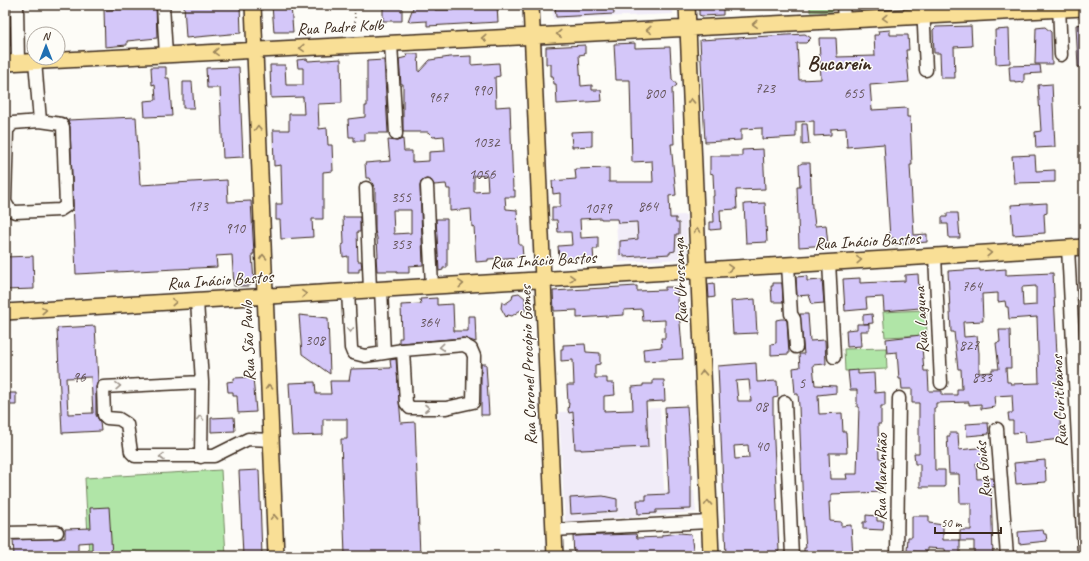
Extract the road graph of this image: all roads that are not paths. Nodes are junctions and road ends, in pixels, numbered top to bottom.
1 (17, 5) edge
2 (163, 5) edge
3 (253, 5) edge
4 (522, 5) edge
5 (532, 5) edge
6 (687, 5) edge
7 (843, 5) edge
8 (1059, 7) edge
9 (1084, 8) edge
10 (923, 10) edge
11 (844, 20) junction
12 (688, 28) junction
13 (528, 36) junction
14 (391, 43) junction
15 (254, 50) junction
16 (166, 55) junction
17 (1060, 55) dead end
18 (66, 60) edge
19 (26, 62) edge
20 (12, 63) edge
21 (35, 66) edge
22 (926, 70) dead end
23 (40, 120) junction
24 (396, 134) dead end
25 (427, 186) dead end
26 (366, 188) dead end
27 (1084, 247) edge
28 (1068, 248) junction
29 (935, 256) junction
30 (829, 262) junction
31 (788, 265) junction
32 (699, 270) junction
33 (538, 280) junction
34 (432, 286) junction
35 (375, 290) junction
36 (348, 291) junction
37 (265, 296) junction
38 (197, 300) junction
39 (5, 312) edge
40 (796, 347) dead end
41 (403, 350) junction
42 (384, 353) junction
43 (834, 357) dead end
44 (202, 382) junction
45 (941, 383) dead end
46 (899, 398) dead end
47 (785, 402) dead end
48 (997, 429) dead end
49 (271, 440) junction
50 (201, 457) junction
51 (709, 522) junction
52 (554, 530) junction
53 (57, 532) dead end
54 (5, 533) edge
55 (1084, 553) edge
56 (276, 556) edge
57 (544, 556) edge
58 (554, 556) edge
59 (711, 556) edge
60 (792, 556) edge
61 (897, 556) edge
62 (1007, 556) edge

1 - 20 street
2 - 16 street
3 - 15 main road, Rua São Paulo
4 - 13 main road, Rua Coronel Procópio Gomes
5 - 13 main road, Rua Coronel Procópio Gomes
6 - 12 main road, Rua Urussanga
7 - 11 street
8 - 9 main road, Rua Padre Kolb
8 - 10 main road, Rua Padre Kolb
8 - 17 street
10 -> 11 main road, Rua Padre Kolb
10 - 22 street
11 -> 12 main road, Rua Padre Kolb
12 -> 13 main road, Rua Padre Kolb
32 -> 12 main road, Rua Urussanga
13 -> 14 main road, Rua Padre Kolb
13 - 33 main road, Rua Coronel Procópio Gomes
14 -> 15 main road, Rua Padre Kolb
14 - 24 street
15 -> 16 main road, Rua Padre Kolb
37 -> 15 main road, Rua São Paulo
16 - 18 main road, Rua Padre Kolb
19 - 20 main road, Rua Padre Kolb
21 - 23 street
23 - 23 street
25 - 34 street
26 - 35 street
27 - 28 main road, Rua Inácio Bastos
29 -> 28 main road, Rua Inácio Bastos
28 - 55 street, Rua Curitibanos
30 -> 29 main road, Rua Inácio Bastos
29 - 45 street, Rua Laguna
30 - 31 main road, Rua Inácio Bastos
30 - 43 street
32 -> 31 main road, Rua Inácio Bastos
31 - 40 street
33 -> 32 main road, Rua Inácio Bastos
51 -> 32 main road, Rua Urussanga
34 -> 33 main road, Rua Inácio Bastos
33 - 52 main road, Rua Coronel Procópio Gomes
33 - 57 main road, Rua Coronel Procópio Gomes
34 - 35 main road, Rua Inácio Bastos
35 - 36 main road, Rua Inácio Bastos
35 - 42 street
37 -> 36 main road, Rua Inácio Bastos
36 -> 42 street
37 - 38 main road, Rua Inácio Bastos
49 -> 37 main road, Rua São Paulo
39 -> 38 main road, Rua Inácio Bastos
38 - 44 street
41 -> 41 street
41 - 42 street
50 -> 44 street
50 -> 44 street
46 - 61 street, Rua Maranhão
47 - 60 street
48 - 62 street, Rua Goiás
49 - 50 street
56 -> 49 main road, Rua São Paulo
51 - 52 street
51 - 59 main road, Rua Urussanga
52 - 58 main road, Rua Coronel Procópio Gomes
53 - 54 street

